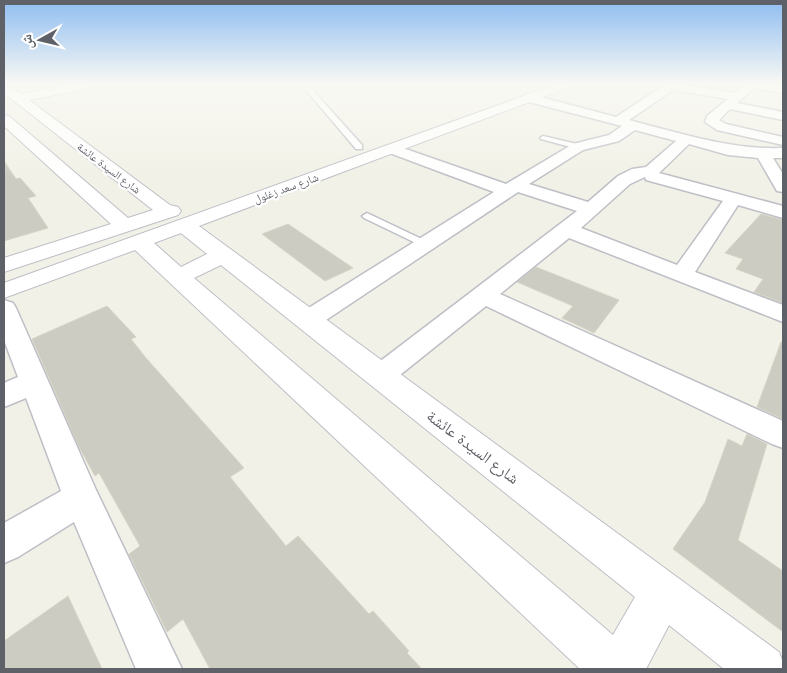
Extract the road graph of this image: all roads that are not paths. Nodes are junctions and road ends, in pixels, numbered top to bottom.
1 (26, 115) edge
2 (41, 115) edge
3 (332, 115) edge
4 (457, 115) edge
5 (474, 115) edge
6 (603, 115) edge
7 (634, 115) edge
8 (716, 115) edge
9 (4, 120) edge
10 (625, 123) junction
11 (544, 138) dead end
12 (686, 139) junction
13 (783, 140) edge
14 (360, 146) junction
15 (578, 147) junction
16 (392, 149) junction
17 (783, 153) edge
18 (763, 154) junction
19 (651, 172) junction
20 (273, 176) junction
21 (290, 186) junction
22 (512, 188) junction
23 (783, 188) edge
24 (220, 194) dead end
25 (733, 199) junction
26 (590, 209) junction
27 (783, 212) edge
28 (179, 214) junction
29 (367, 216) dead end
30 (567, 230) junction
31 (132, 234) junction
32 (425, 244) junction
33 (223, 255) junction
34 (4, 265) edge
35 (681, 275) junction
36 (178, 276) junction
37 (4, 291) edge
38 (485, 296) junction
39 (4, 308) edge
40 (783, 314) edge
41 (308, 320) junction
42 (380, 376) junction
43 (35, 381) junction
44 (4, 396) edge
45 (783, 435) edge
46 (82, 498) junction
47 (4, 544) edge
48 (662, 592) junction
49 (159, 669) edge
50 (615, 669) edge
51 (620, 669) edge
52 (762, 669) edge

1 - 9 street
2 - 28 street, شارع السيدة عائشة
3 - 14 lane
4 - 14 street, شارع سعد زغلول
5 - 16 street, شارع سعد زغلول
6 - 10 street
7 - 10 street
8 - 13 street
9 - 31 street
10 - 12 street
10 - 15 street
11 - 15 lane
12 - 18 street
12 - 19 street
14 - 20 street, شارع سعد زغلول
15 - 22 street
16 - 21 street, شارع سعد زغلول
16 - 22 street
17 - 18 street
18 - 23 street
19 - 25 street
19 - 26 street
20 - 21 street
20 - 24 street, شارع سعد زغلول
21 - 28 street, شارع سعد زغلول
22 - 26 street
22 - 32 street
25 - 27 street
25 - 35 street
26 - 30 street
28 - 31 street, شارع سعد زغلول
28 - 33 street, شارع السيدة عائشة
29 - 32 lane
30 - 35 street
30 - 38 street
31 - 34 street, شارع سعد زغلول
31 - 36 street
31 - 37 street, شارع سعد زغلول
32 - 41 street
33 - 36 street
33 - 41 street, شارع السيدة عائشة
35 - 40 street
36 - 50 street
38 - 42 street
38 - 45 street
39 - 43 street
41 - 42 street, شارع السيدة عائشة
42 - 48 street, شارع السيدة عائشة
43 - 44 street
43 - 46 street
46 - 47 street
46 - 49 street
48 - 51 street
48 - 52 street, شارع السيدة عائشة

